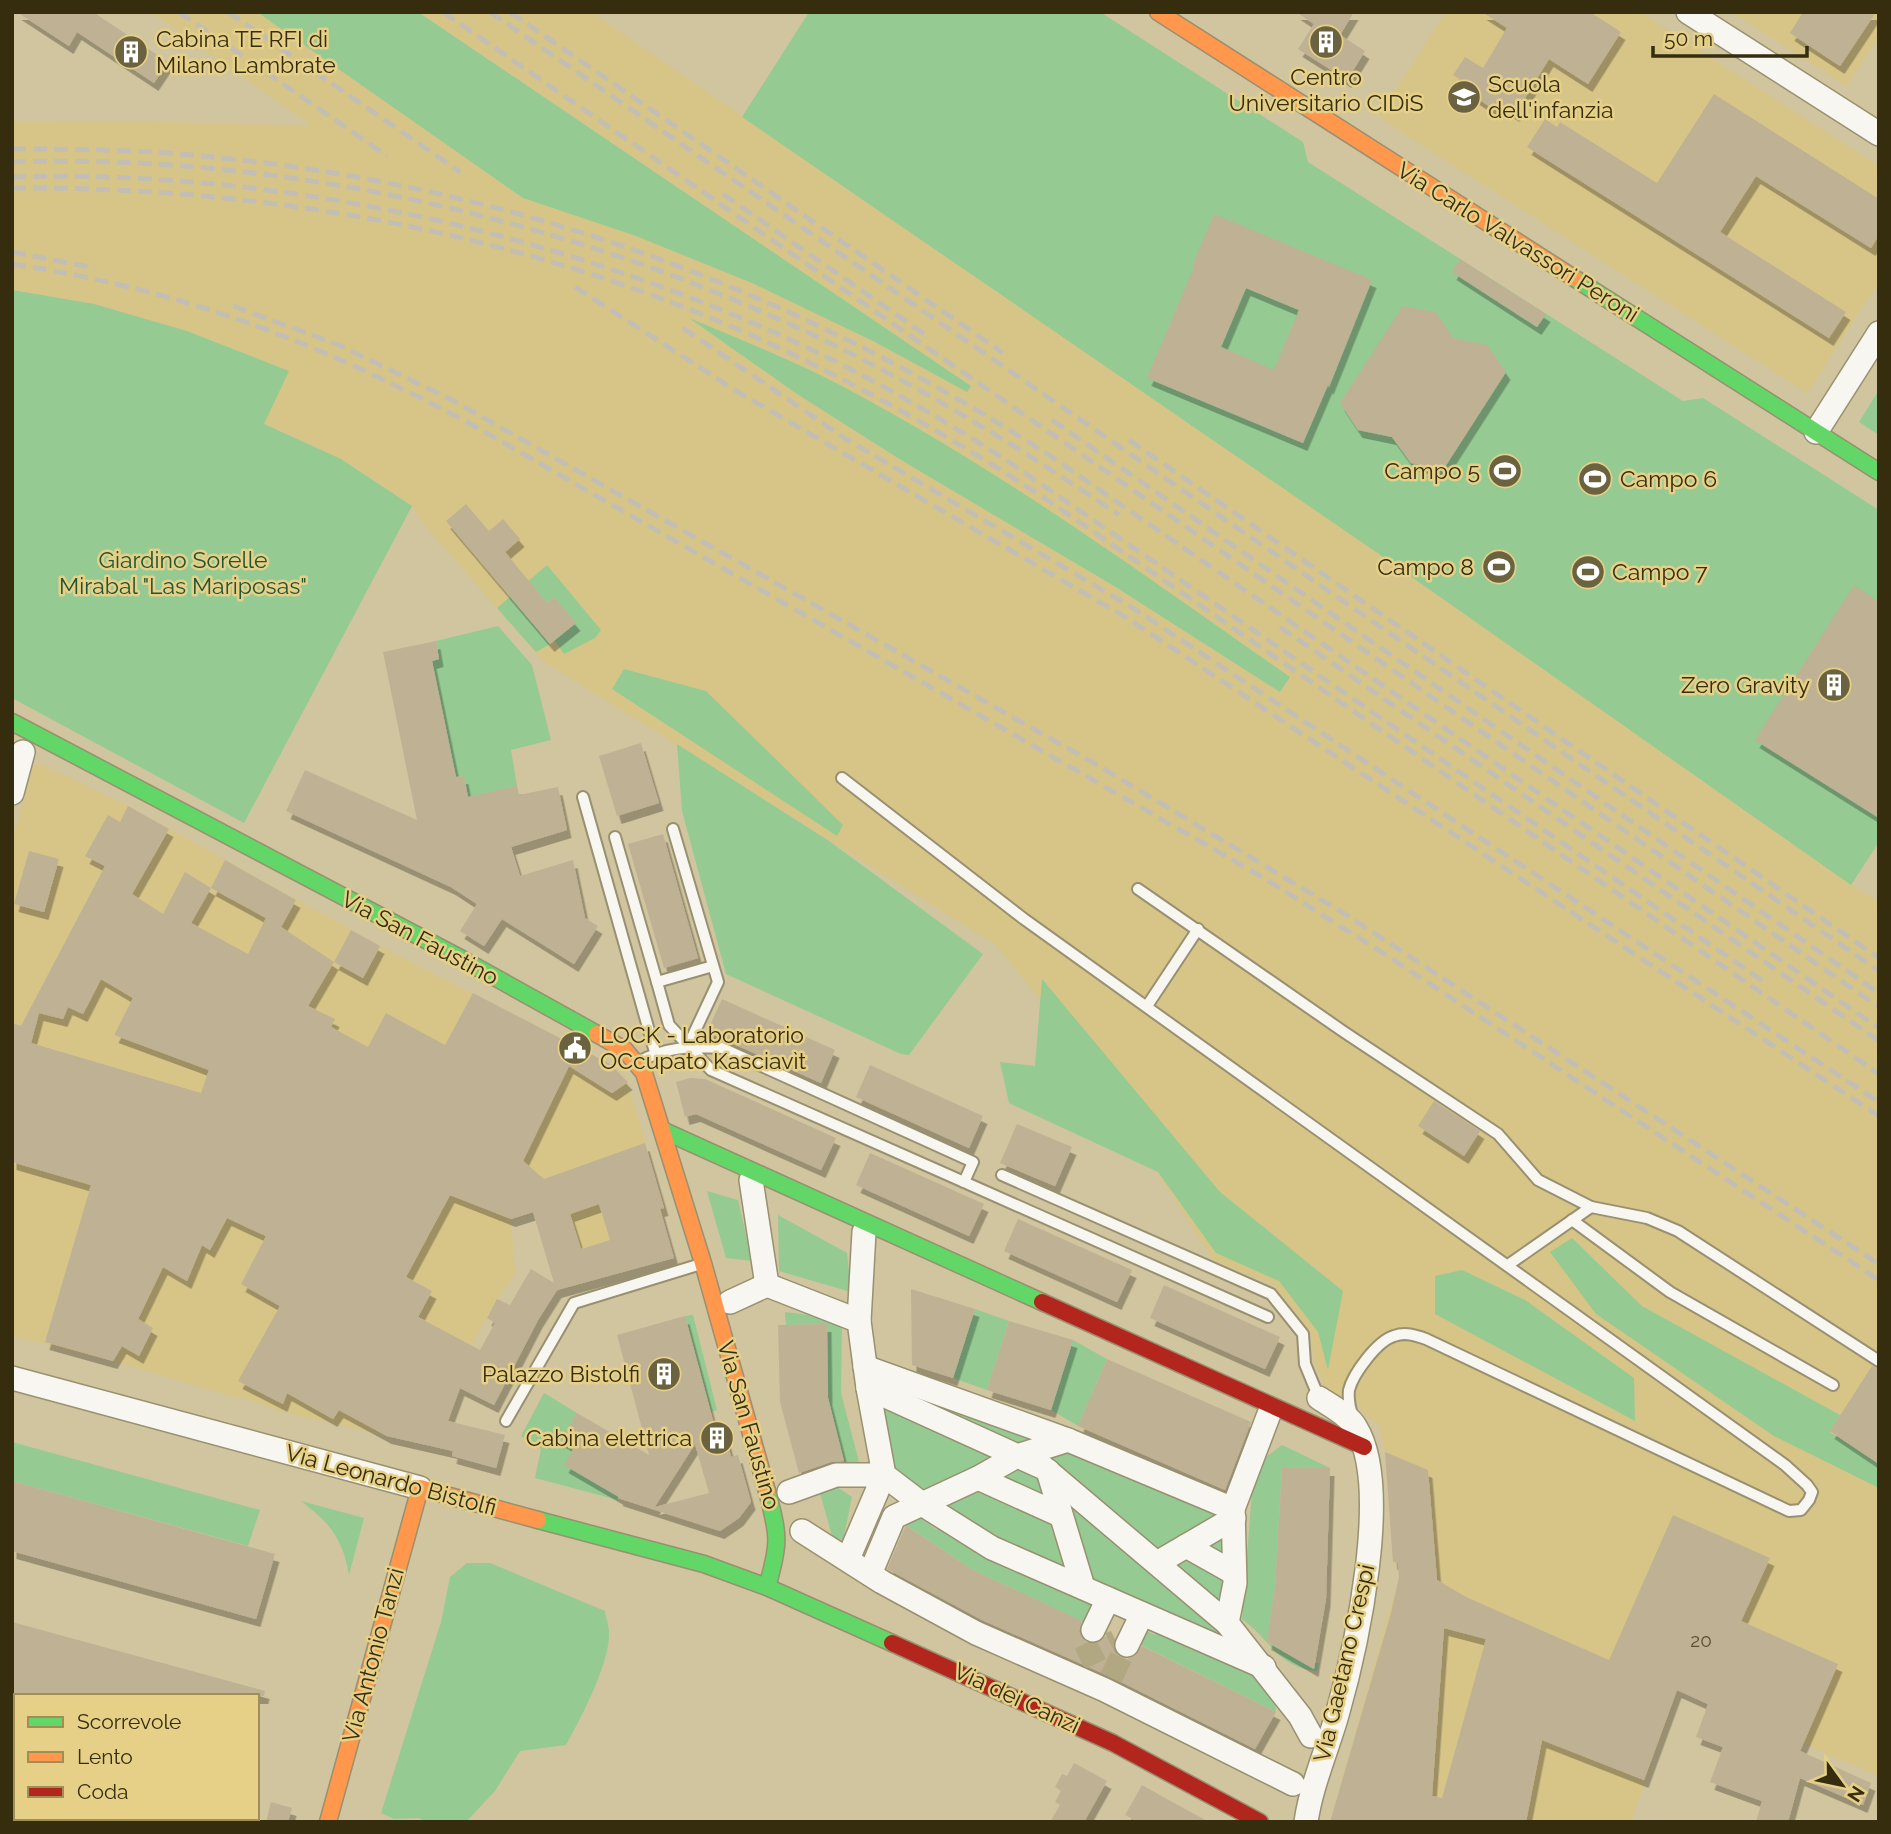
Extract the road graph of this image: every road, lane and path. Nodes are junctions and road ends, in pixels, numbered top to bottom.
1 (1157, 12) edge
2 (1688, 12) edge
3 (1879, 134) edge
4 (1879, 333) edge
5 (1816, 432) junction
6 (1879, 472) edge
7 (12, 722) edge
8 (23, 752) dead end
9 (842, 778) dead end
10 (12, 793) edge
11 (583, 797) dead end
12 (673, 829) dead end
13 (615, 837) dead end
14 (1138, 889) dead end
15 (1198, 929) junction
16 (713, 966) junction
17 (657, 982) junction
18 (1147, 1006) junction
19 (688, 1046) junction
20 (655, 1052) junction
21 (637, 1062) junction
22 (662, 1130) junction
23 (1002, 1175) dead end
24 (751, 1180) dead end
25 (964, 1182) junction
26 (1591, 1207) junction
27 (1572, 1220) junction
28 (864, 1232) dead end
29 (703, 1263) junction
30 (1508, 1265) junction
31 (767, 1285) junction
32 (730, 1302) dead end
33 (1268, 1317) dead end
34 (859, 1321) junction
35 (1879, 1362) edge
36 (12, 1378) edge
37 (866, 1378) junction
38 (1833, 1385) dead end
39 (1319, 1398) joint
40 (1269, 1414) dead end
41 (506, 1421) dead end
42 (1360, 1437) junction
43 (1069, 1440) junction
44 (1017, 1456) junction
45 (1048, 1471) junction
46 (884, 1475) junction
47 (978, 1478) junction
48 (420, 1488) junction
49 (789, 1492) dead end
50 (922, 1504) junction
51 (1234, 1513) junction
52 (1060, 1515) junction
53 (802, 1531) dead end
54 (1186, 1546) junction
55 (848, 1559) junction
56 (1157, 1563) junction
57 (1234, 1573) junction
58 (870, 1574) junction
59 (767, 1587) junction
60 (1083, 1587) junction
61 (1108, 1599) junction
62 (1227, 1623) junction
63 (1093, 1630) tunnel mouth
64 (1264, 1667) junction
65 (1311, 1736) dead end
66 (1293, 1784) dead end
67 (328, 1822) edge
68 (1260, 1822) edge
69 (1306, 1822) edge

1 - 5 street, Via Carlo Valvassori Peroni
2 - 3 street
4 - 5 street
5 - 6 street, Via Carlo Valvassori Peroni
7 - 21 street, Via San Faustino
8 - 10 street
9 - 18 lane
11 - 20 lane
12 - 16 lane
13 - 17 lane
14 - 15 lane
15 - 18 lane
15 - 26 lane
16 - 17 lane
16 - 19 lane
17 - 19 lane
18 - 30 lane
19 - 20 lane
19 - 25 lane
19 - 25 lane
20 - 21 lane
21 - 22 street, Via San Faustino
22 - 29 street, Via San Faustino
22 - 42 street
23 - 39 lane
24 - 31 street
25 - 33 lane
26 - 27 lane
26 - 35 lane
27 - 30 lane
27 - 38 lane
28 - 34 street
29 - 41 lane
29 - 59 street, Via San Faustino
30 - 42 lane
31 - 32 street
31 - 34 street
34 - 37 street
36 - 48 street, Via Leonardo Bistolfi
37 - 43 street
37 - 44 street
37 - 46 street
39 - 42 street
40 - 51 street
42 - 69 street, Via Gaetano Crespi
43 - 44 street
43 - 51 street
44 - 45 street
44 - 47 street
45 - 52 street
45 - 56 street
46 - 49 street
46 - 50 street
46 - 55 street
47 - 50 street
47 - 52 street
48 - 59 street, Via Leonardo Bistolfi
48 - 67 street, Via Antonio Tanzi
50 - 58 street
50 - 60 street
51 - 54 street
51 - 57 street
52 - 60 street
53 - 55 street
54 - 56 street
54 - 57 street
55 - 58 street
56 - 62 street
57 - 62 street
58 - 66 street
59 - 68 street, Via dei Canzi
60 - 61 street
61 - 63 street
61 - 64 street
62 - 64 street
64 - 65 street

